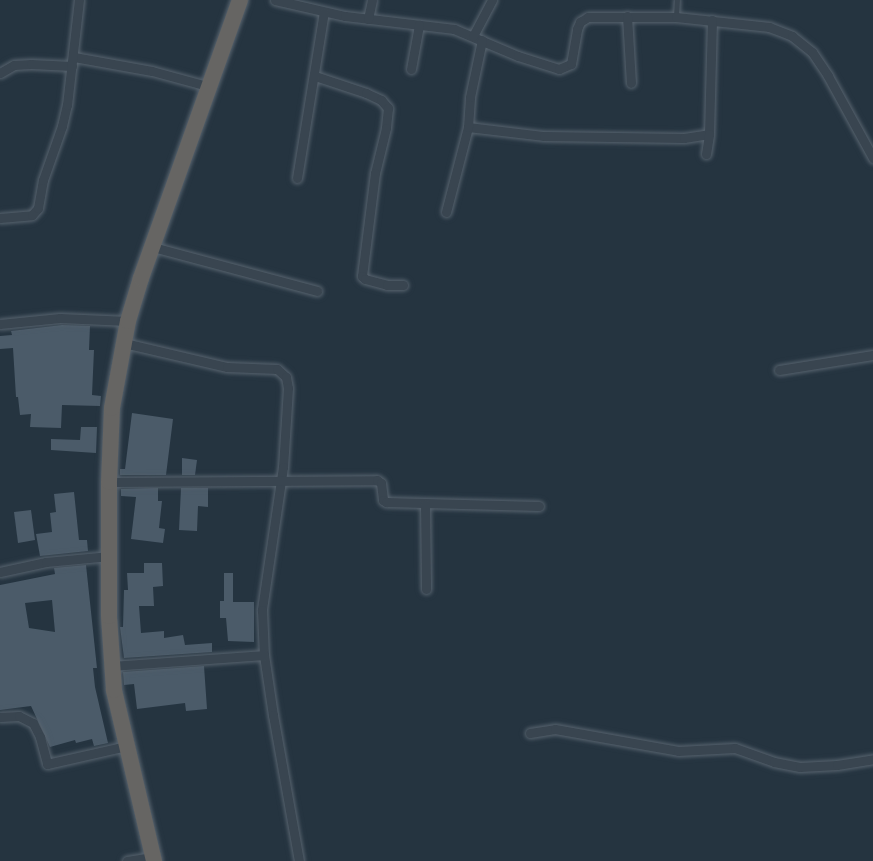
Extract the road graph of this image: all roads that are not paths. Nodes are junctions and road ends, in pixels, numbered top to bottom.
1 (80, 0) edge
2 (240, 0) edge
3 (275, 0) edge
4 (372, 0) edge
5 (492, 0) edge
6 (677, 0) edge
7 (324, 12) junction
8 (627, 16) junction
9 (676, 17) junction
10 (368, 19) junction
11 (712, 20) junction
12 (419, 25) junction
13 (477, 38) junction
14 (73, 61) junction
15 (411, 69) dead end
16 (0, 73) edge
17 (315, 76) junction
18 (631, 83) dead end
19 (211, 87) junction
20 (468, 127) junction
21 (709, 134) junction
22 (706, 154) dead end
23 (873, 158) edge
24 (297, 178) dead end
25 (446, 212) dead end
26 (0, 218) edge
27 (153, 247) junction
28 (403, 285) dead end
29 (317, 291) dead end
30 (128, 321) junction
31 (0, 324) edge
32 (124, 343) junction
33 (873, 355) edge
34 (779, 370) dead end
35 (281, 481) junction
36 (109, 482) junction
37 (425, 504) junction
38 (539, 506) dead end
39 (110, 556) junction
40 (0, 572) edge
41 (426, 589) dead end
42 (264, 655) junction
43 (111, 666) junction
44 (0, 717) edge
45 (530, 733) dead end
46 (126, 746) junction
47 (873, 759) edge
48 (153, 859) edge
49 (128, 861) edge
50 (298, 861) edge

1 - 14 street
2 - 19 highway
3 - 7 street
4 - 10 street
5 - 13 street
6 - 9 lane
7 - 10 street
7 - 17 street
8 - 9 street
8 - 13 street
8 - 18 street
9 - 11 street
10 - 12 street
11 - 21 street
11 - 23 street
12 - 13 street
12 - 15 street
13 - 20 street
14 - 16 street
14 - 19 street
14 - 26 street
17 - 24 street
17 - 28 street
19 - 27 highway
20 - 21 street
20 - 25 street
21 - 22 street
27 - 29 street
27 - 30 highway
30 - 31 street
30 - 32 highway
32 - 35 street
32 - 36 highway
33 - 34 street
35 - 36 street
35 - 37 street
35 - 42 street
36 - 39 highway
37 - 38 street
37 - 41 street
39 - 40 street
39 - 43 highway
42 - 43 street
42 - 50 street
43 - 46 highway
44 - 46 street
45 - 47 street
46 - 48 highway
48 - 49 street

